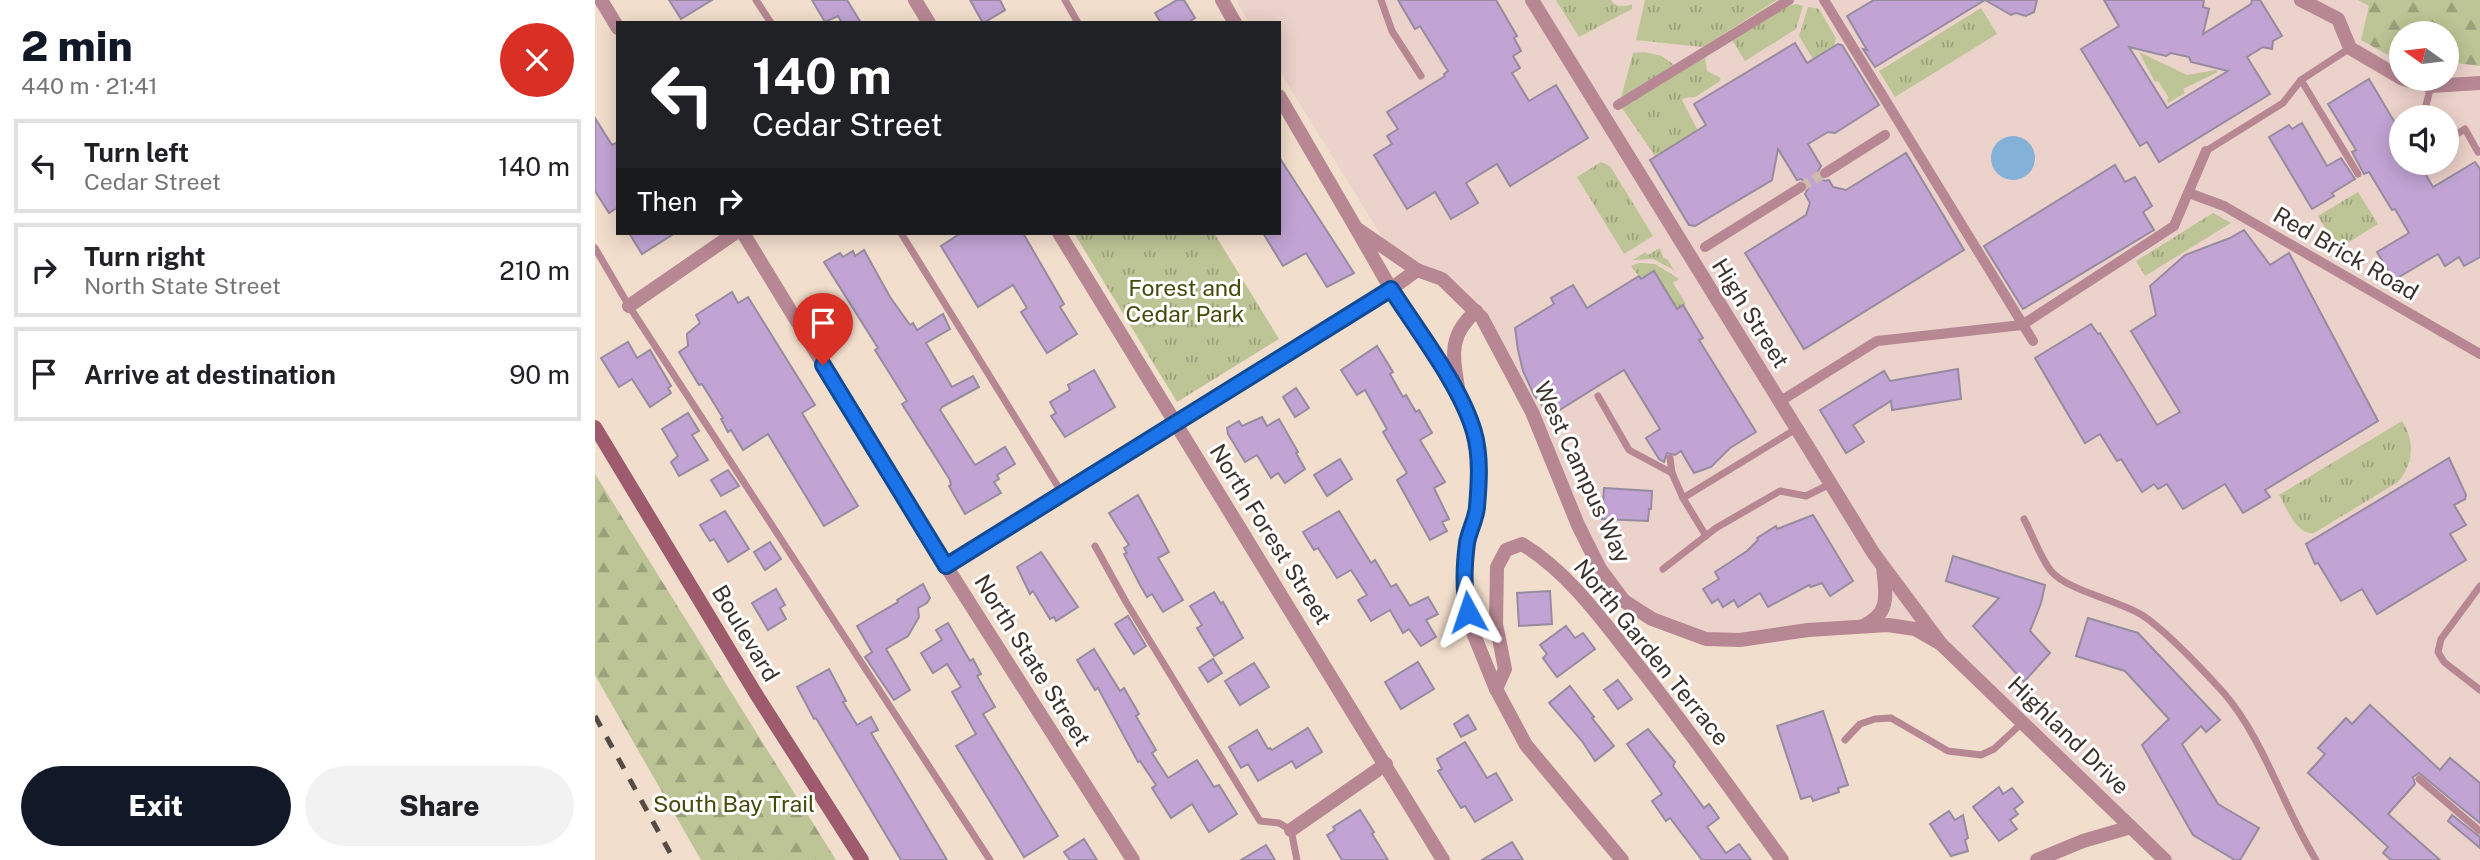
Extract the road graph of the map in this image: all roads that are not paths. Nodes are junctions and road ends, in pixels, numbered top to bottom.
1 (601, 0) edge
2 (756, 0) edge
3 (915, 0) edge
4 (1065, 0) edge
5 (1222, 0) edge
6 (1381, 0) edge
7 (1532, 0) edge
8 (1789, 0) edge
9 (1823, 0) edge
10 (2301, 0) edge
11 (770, 21) edge
12 (928, 21) edge
13 (1077, 21) edge
14 (1234, 21) edge
15 (616, 25) edge
16 (2350, 48) junction
17 (2389, 70) edge
18 (1421, 76) dead end
19 (2301, 80) junction
20 (2480, 83) edge
21 (2459, 84) edge
22 (1281, 99) edge
23 (1618, 105) dead end
24 (2459, 133) edge
25 (1885, 135) dead end
26 (2480, 150) edge
27 (2206, 151) joint
28 (1825, 173) tunnel mouth
29 (2358, 174) dead end
30 (1801, 187) tunnel mouth
31 (2189, 192) junction
32 (1356, 228) junction
33 (732, 235) edge
34 (744, 235) edge
35 (902, 235) edge
36 (1060, 235) edge
37 (1705, 247) dead end
38 (595, 248) edge
39 (1417, 270) junction
40 (1391, 289) junction
41 (629, 306) junction
42 (1476, 311) junction
43 (2022, 324) junction
44 (2033, 341) dead end
45 (2480, 354) edge
46 (1598, 396) dead end
47 (1460, 400) junction
48 (1779, 402) junction
49 (1176, 422) junction
50 (595, 427) edge
51 (1796, 429) junction
52 (1670, 458) dead end
53 (1672, 473) junction
54 (1830, 484) junction
55 (1062, 493) junction
56 (1683, 498) junction
57 (2024, 519) dead end
58 (1706, 536) junction
59 (1095, 546) dead end
60 (946, 566) junction
61 (1883, 566) junction
62 (1663, 569) dead end
63 (2480, 586) edge
64 (1863, 626) junction
65 (1941, 644) junction
66 (1496, 688) junction
67 (2480, 690) edge
68 (2022, 722) junction
69 (1845, 740) dead end
70 (1386, 764) junction
71 (2419, 779) dead end
72 (2131, 827) junction
73 (1291, 830) junction
74 (2480, 831) edge
75 (862, 860) edge
76 (990, 860) edge
77 (1133, 860) edge
78 (1297, 860) edge
79 (1443, 860) edge
80 (1622, 860) edge
81 (1782, 860) edge
82 (2037, 860) edge
83 (2165, 860) edge
84 (2316, 860) edge

1 - 15 street
2 - 11 lane
3 - 12 street
4 - 13 lane
5 - 14 street
6 - 18 lane
7 - 48 street, High Street
8 - 23 street
9 - 43 street
10 - 16 street
16 - 17 street
16 - 19 lane
19 - 27 lane
19 - 29 lane
20 - 21 street
22 - 32 street
24 - 26 lane
25 - 28 street
27 - 31 street
30 - 37 street
31 - 43 street
31 - 45 street, Red Brick Road
32 - 39 street, West Campus Way
32 - 40 street
33 - 41 street
34 - 60 street, North State Street
35 - 55 lane
36 - 49 street, North Forest Street
38 - 41 lane
39 - 40 street
39 - 42 street, West Campus Way
40 - 47 street
40 - 49 street
41 - 76 lane
42 - 47 street
42 - 64 street, West Campus Way
43 - 44 street
43 - 48 street
46 - 53 lane
47 - 66 street
48 - 51 street, High Street
49 - 55 street
49 - 70 street, North Forest Street
50 - 75 main road, Boulevard
51 - 54 street, High Street
51 - 56 lane
52 - 53 lane
53 - 56 lane
54 - 58 lane
54 - 61 street, High Street
55 - 60 street
56 - 58 lane
57 - 84 lane
58 - 62 lane
59 - 73 lane
60 - 77 street, North State Street
61 - 64 street
61 - 65 street, High Street
63 - 67 lane
64 - 65 street, West Campus Way
65 - 68 street, Highland Drive
66 - 80 street
66 - 81 street, North Garden Terrace
68 - 69 lane
68 - 72 street, Highland Drive
70 - 73 street
70 - 79 street, North Forest Street
71 - 74 lane
72 - 82 street
72 - 83 street, Highland Drive
73 - 78 lane

